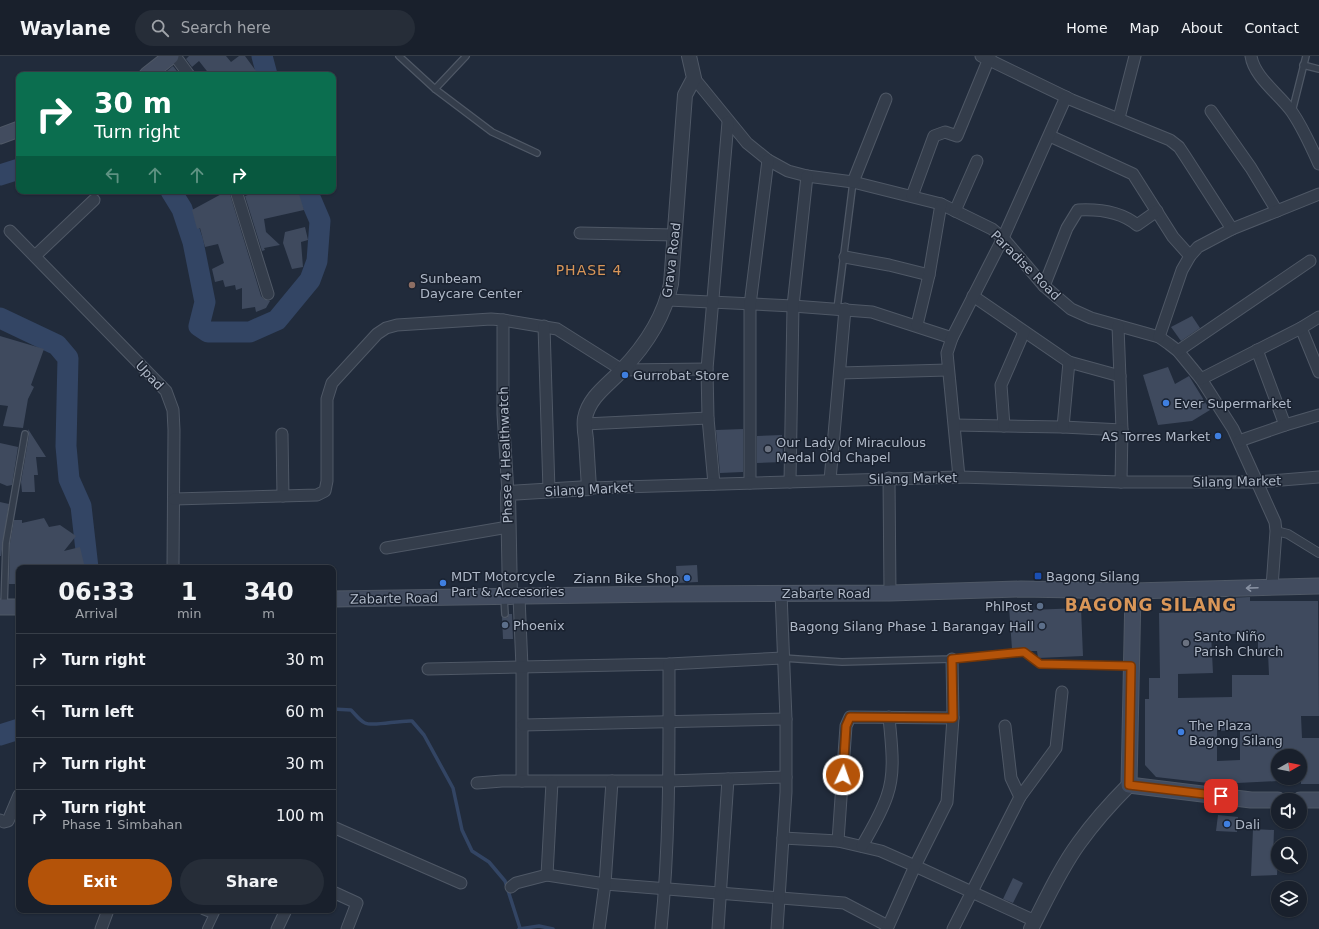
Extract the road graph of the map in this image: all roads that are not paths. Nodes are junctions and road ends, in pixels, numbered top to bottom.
1 (171, 56) edge
2 (174, 56) edge
3 (399, 56) edge
4 (466, 56) edge
5 (690, 56) edge
6 (1134, 56) edge
7 (1251, 56) edge
8 (1306, 56) edge
9 (986, 57) edge
10 (1304, 65) junction
11 (1319, 69) edge
12 (151, 72) edge
13 (187, 72) edge
14 (694, 78) junction
15 (435, 90) junction
16 (1066, 97) junction
17 (886, 98) dead end
18 (1211, 111) dead end
19 (1292, 112) junction
20 (1118, 118) junction
21 (728, 122) junction
22 (16, 130) edge
23 (0, 136) edge
24 (1050, 136) junction
25 (537, 153) dead end
26 (768, 160) junction
27 (977, 161) dead end
28 (1319, 164) edge
29 (807, 176) junction
30 (854, 182) junction
31 (237, 194) edge
32 (1319, 194) edge
33 (912, 196) junction
34 (94, 200) dead end
35 (941, 204) junction
36 (955, 211) junction
37 (1277, 211) junction
38 (1156, 212) junction
39 (1232, 229) junction
40 (10, 231) dead end
41 (580, 233) dead end
42 (675, 235) junction
43 (1003, 238) junction
44 (35, 256) junction
45 (1190, 256) junction
46 (845, 257) junction
47 (1310, 261) dead end
48 (929, 276) junction
49 (1044, 286) junction
50 (268, 294) dead end
51 (973, 296) junction
52 (668, 300) junction
53 (713, 303) junction
54 (750, 305) junction
55 (793, 306) junction
56 (841, 309) junction
57 (1319, 317) edge
58 (500, 320) junction
59 (917, 325) junction
60 (544, 326) junction
61 (1118, 326) junction
62 (1302, 328) junction
63 (1024, 332) junction
64 (952, 338) junction
65 (1159, 338) junction
66 (1257, 350) junction
67 (1178, 351) junction
68 (1069, 362) junction
69 (707, 369) junction
70 (622, 370) junction
71 (948, 370) junction
72 (1319, 372) edge
73 (840, 373) junction
74 (1120, 376) junction
75 (1201, 378) junction
76 (1319, 415) edge
77 (708, 418) junction
78 (585, 424) junction
79 (1285, 424) junction
80 (955, 425) junction
81 (1004, 426) junction
82 (1063, 427) junction
83 (1122, 430) junction
84 (25, 434) dead end
85 (282, 434) dead end
86 (1239, 442) junction
87 (959, 477) junction
88 (1319, 477) edge
89 (889, 478) junction
90 (830, 480) junction
91 (790, 482) junction
92 (1121, 482) junction
93 (1257, 482) junction
94 (750, 483) junction
95 (714, 484) junction
96 (589, 488) junction
97 (549, 490) junction
98 (508, 493) junction
99 (283, 496) junction
100 (174, 500) junction
101 (508, 527) junction
102 (1276, 532) junction
103 (386, 548) dead end
104 (1319, 553) edge
105 (174, 565) edge
106 (1319, 586) edge
107 (1272, 587) junction
108 (1133, 591) junction
109 (781, 593) junction
110 (890, 593) junction
111 (511, 597) junction
112 (336, 599) edge
113 (2, 607) edge
114 (16, 607) edge
115 (505, 614) dead end
116 (783, 658) junction
117 (952, 659) junction
118 (669, 664) junction
119 (1131, 666) junction
120 (522, 667) junction
121 (428, 669) dead end
122 (1062, 692) dead end
123 (889, 717) junction
124 (953, 718) junction
125 (786, 719) junction
126 (669, 722) junction
127 (523, 725) junction
128 (1005, 726) dead end
129 (786, 777) junction
130 (728, 779) junction
131 (522, 781) junction
132 (612, 781) junction
133 (669, 781) junction
134 (552, 782) junction
135 (477, 783) dead end
136 (1129, 785) junction
137 (1020, 797) junction
138 (1271, 800) edge
139 (1307, 800) edge
140 (1319, 800) edge
141 (16, 802) edge
142 (0, 820) edge
143 (336, 827) edge
144 (783, 838) junction
145 (838, 841) junction
146 (862, 846) junction
147 (915, 866) junction
148 (547, 875) junction
149 (461, 883) dead end
150 (605, 884) junction
151 (511, 887) dead end
152 (665, 889) junction
153 (971, 892) junction
154 (336, 893) edge
155 (721, 894) junction
156 (778, 897) junction
157 (107, 913) edge
158 (214, 913) edge
159 (285, 913) edge
160 (1033, 925) edge
161 (888, 927) edge
162 (101, 929) edge
163 (207, 929) edge
164 (277, 929) edge
165 (347, 929) edge
166 (599, 929) edge
167 (661, 929) edge
168 (718, 929) edge
169 (777, 929) edge
170 (952, 929) edge

1 - 12 main road
2 - 13 street
3 - 15 lane
4 - 15 lane
5 - 14 street, Paradise Road
6 - 20 street
7 - 19 street
8 - 10 lane
9 - 16 street
9 - 33 street
10 - 11 lane
10 - 19 lane
14 - 21 street, Paradise Road
14 - 42 street, Grava Road
15 - 25 lane
16 - 20 street
16 - 24 street
17 - 30 street
18 - 37 street
19 - 28 street
20 - 39 street
21 - 26 street, Paradise Road
21 - 53 street
22 - 23 main road
24 - 38 street
24 - 43 street
26 - 29 street, Paradise Road
26 - 54 street
27 - 36 street
29 - 30 street, Paradise Road
29 - 55 street
30 - 33 street, Paradise Road
30 - 46 lane
31 - 50 street
32 - 37 street
33 - 35 street, Paradise Road
34 - 44 street
35 - 36 street, Paradise Road
35 - 48 street
36 - 43 street, Paradise Road
37 - 39 street
38 - 45 street
38 - 49 street
39 - 45 street
40 - 44 street, Upad
41 - 42 street
42 - 52 street, Grava Road
43 - 49 street, Paradise Road
43 - 51 street
44 - 100 street, Upad
45 - 65 street
46 - 48 street
46 - 56 lane
47 - 67 street
48 - 59 street
49 - 61 street, Paradise Road
51 - 63 street
51 - 64 street
52 - 53 street
52 - 70 street, Grava Road
53 - 54 street
53 - 69 street
54 - 55 street
54 - 94 street
55 - 56 street
55 - 91 street
56 - 59 street
56 - 73 street
57 - 62 street
58 - 60 street
58 - 98 street, Phase 4 Healthwatch
58 - 99 street
59 - 64 street
60 - 70 street
60 - 97 street
61 - 65 street, Paradise Road
61 - 74 street
62 - 66 street
62 - 72 street
63 - 68 street
63 - 81 street
64 - 71 street
65 - 67 street, Paradise Road
66 - 75 street
66 - 79 street
67 - 75 street, Paradise Road
68 - 74 street
68 - 82 street
69 - 70 street
69 - 77 street
70 - 78 street, Grava Road
71 - 73 street
71 - 80 street
73 - 90 street
74 - 83 street
75 - 86 street, Paradise Road
76 - 79 street
77 - 78 street
77 - 95 street
78 - 96 street, Grava Road
79 - 86 street
80 - 81 street
80 - 87 street
81 - 82 street
82 - 83 street
83 - 92 street
84 - 113 lane
85 - 99 street
86 - 93 street, Paradise Road
87 - 89 street, Silang Market
87 - 92 street, Silang Market
88 - 93 street, Silang Market
89 - 90 street, Silang Market
89 - 110 street
90 - 91 street, Silang Market
91 - 94 street, Silang Market
92 - 93 street, Silang Market
93 - 102 street, Paradise Road
94 - 95 street, Silang Market
95 - 96 street, Silang Market
96 - 97 street, Silang Market
97 - 98 street, Silang Market
98 - 101 street, Phase 4 Healthwatch
99 - 100 street
100 - 105 street, Upad
101 - 103 street
101 - 111 street, Phase 4 Healthwatch
102 - 104 street
102 - 107 street, Paradise Road
106 - 107 main road, Zabarte Road
107 -> 108 main road, Zabarte Road
108 - 110 main road, Zabarte Road
108 - 119 main road
109 - 110 main road, Zabarte Road
109 - 111 main road, Zabarte Road
109 - 116 street
111 - 112 main road, Zabarte Road
111 - 115 lane
111 - 120 street
113 - 114 main road
116 - 117 lane
116 - 118 street
116 - 125 street
117 - 119 lane
117 - 124 street
118 - 120 street
118 - 126 street
119 - 136 main road
120 - 121 street
120 - 127 street
122 - 137 street
123 - 124 street
123 - 145 street
123 - 146 street
124 - 147 street
125 - 126 street
125 - 129 street
126 - 127 street
126 - 133 street
127 - 131 street
128 - 137 street
129 - 130 street
129 - 144 street
130 - 133 street
130 - 155 street
131 - 134 street
131 - 135 street
132 - 133 street
132 - 134 street
132 - 150 street
133 - 152 street
134 - 148 street
136 - 138 main road
136 - 160 street
137 - 153 street
139 - 140 main road
141 - 142 street
143 - 149 street
144 - 145 street
144 - 156 street
145 - 146 street
146 - 147 street
147 - 153 street
147 - 161 street
148 - 150 street
148 - 151 street
150 - 152 street
150 - 166 street
152 - 155 street
152 - 167 street
153 - 160 street
153 - 170 street
154 - 165 street
155 - 156 street
155 - 168 street
156 - 161 street
156 - 169 street
157 - 162 street
158 - 163 street
159 - 164 street

